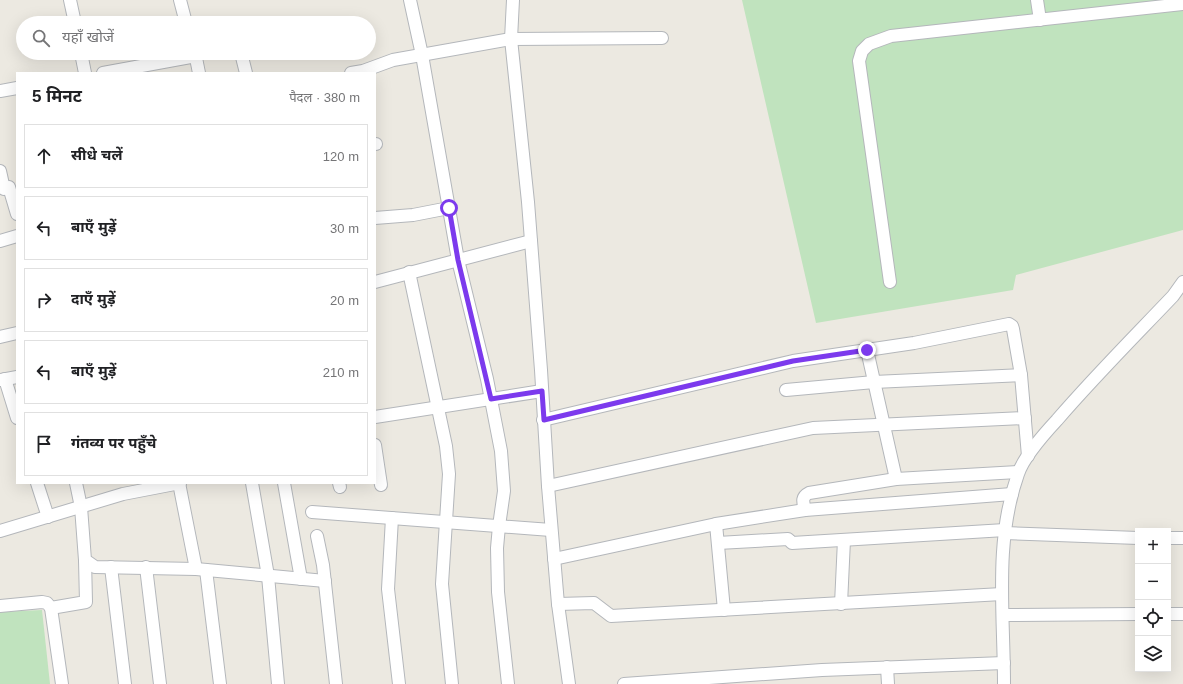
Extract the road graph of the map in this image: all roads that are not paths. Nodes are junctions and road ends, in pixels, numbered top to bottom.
1 (70, 0) edge
2 (180, 0) edge
3 (410, 0) edge
4 (513, 0) edge
5 (1037, 0) edge
6 (1183, 4) edge
7 (73, 16) edge
8 (184, 16) edge
9 (1040, 20) junction
10 (662, 38) dead end
11 (511, 39) junction
12 (422, 55) junction
13 (82, 60) edge
14 (170, 60) edge
15 (197, 60) edge
16 (243, 60) edge
17 (85, 72) edge
18 (108, 72) edge
19 (199, 72) edge
20 (246, 72) edge
21 (357, 72) edge
22 (16, 88) edge
23 (0, 91) edge
24 (0, 171) edge
25 (8, 187) edge
26 (449, 208) junction
27 (16, 211) edge
28 (376, 218) edge
29 (16, 236) edge
30 (0, 241) edge
31 (531, 241) junction
32 (458, 260) junction
33 (410, 272) junction
34 (376, 282) edge
35 (890, 282) dead end
36 (1183, 282) edge
37 (16, 333) edge
38 (0, 337) edge
39 (867, 350) junction
40 (1021, 375) junction
41 (7, 378) edge
42 (874, 382) junction
43 (786, 390) dead end
44 (542, 391) junction
45 (491, 399) junction
46 (438, 408) junction
47 (16, 414) edge
48 (376, 417) edge
49 (1025, 418) junction
50 (544, 420) junction
51 (884, 425) junction
52 (376, 452) edge
53 (1028, 456) junction
54 (1018, 472) junction
55 (896, 479) junction
56 (37, 484) edge
57 (76, 484) edge
58 (174, 484) edge
59 (179, 484) edge
60 (252, 484) edge
61 (284, 484) edge
62 (381, 485) dead end
63 (548, 486) junction
64 (1012, 494) junction
65 (81, 507) junction
66 (805, 510) junction
67 (312, 512) dead end
68 (48, 517) junction
69 (392, 518) junction
70 (446, 522) junction
71 (716, 524) junction
72 (498, 526) junction
73 (551, 530) junction
74 (0, 531) edge
75 (1005, 532) junction
76 (317, 536) dead end
77 (1135, 538) edge
78 (1171, 538) edge
79 (1183, 538) edge
80 (844, 540) junction
81 (718, 543) junction
82 (554, 559) junction
83 (85, 560) junction
84 (111, 567) junction
85 (146, 567) junction
86 (201, 570) junction
87 (268, 576) junction
88 (301, 579) junction
89 (324, 581) junction
90 (1002, 594) junction
91 (558, 604) junction
92 (841, 604) junction
93 (0, 606) edge
94 (51, 608) junction
95 (724, 610) junction
96 (1135, 614) edge
97 (1171, 614) edge
98 (1183, 614) edge
99 (1003, 615) junction
100 (1004, 663) junction
101 (887, 667) junction
102 (736, 680) edge
103 (62, 684) edge
104 (125, 684) edge
105 (160, 684) edge
106 (220, 684) edge
107 (278, 684) edge
108 (336, 684) edge
109 (399, 684) edge
110 (452, 684) edge
111 (508, 684) edge
112 (569, 684) edge
113 (624, 684) edge
114 (888, 684) edge
115 (1004, 684) edge

1 - 7 street
2 - 8 street
3 - 12 street
4 - 11 street
5 - 9 street
6 - 9 street
9 - 35 street
10 - 11 street
11 - 12 street
11 - 31 street
12 - 21 street
12 - 26 street
13 - 17 street
14 - 18 street
15 - 19 street
16 - 20 street
22 - 23 street
24 - 25 street
25 - 27 street
26 - 28 street
26 - 32 street
29 - 30 street
31 - 32 street
31 - 44 street
32 - 33 street
32 - 45 street
33 - 34 street
33 - 46 street
36 - 53 street
37 - 38 street
39 - 40 street
39 - 42 street
39 - 50 street
40 - 42 street
40 - 49 street
41 - 47 street
42 - 43 street
42 - 51 street
44 - 45 street
44 - 50 street
45 - 46 street
45 - 72 street
46 - 48 street
46 - 70 street
49 - 51 street
49 - 53 street
50 - 63 street
51 - 55 street
51 - 63 street
52 - 62 street
53 - 54 street
54 - 55 street
54 - 64 street
55 - 66 street
56 - 68 street
57 - 65 street
58 - 65 street
59 - 86 street
60 - 87 street
61 - 88 street
63 - 73 street
64 - 66 street
64 - 75 street
65 - 68 street
65 - 83 street
66 - 71 street
67 - 69 street
68 - 74 street
69 - 70 street
69 - 109 street
70 - 72 street
70 - 110 street
71 - 81 street
71 - 82 street
72 - 73 street
72 - 111 street
73 - 82 street
75 - 77 street
75 - 80 street
75 - 90 street
76 - 89 street
78 - 79 street
80 - 81 street
80 - 92 street
81 - 95 street
82 - 91 street
83 - 84 street
83 - 94 street
84 - 85 street
84 - 104 street
85 - 86 street
85 - 105 street
86 - 87 street
86 - 106 street
87 - 88 street
87 - 107 street
88 - 89 street
89 - 108 street
90 - 92 street
90 - 99 street
91 - 95 street
91 - 112 street
92 - 95 street
93 - 94 street
94 - 103 street
96 - 99 street
97 - 98 street
99 - 100 street
100 - 101 street
100 - 115 street
101 - 102 street
101 - 114 street
102 - 113 street

